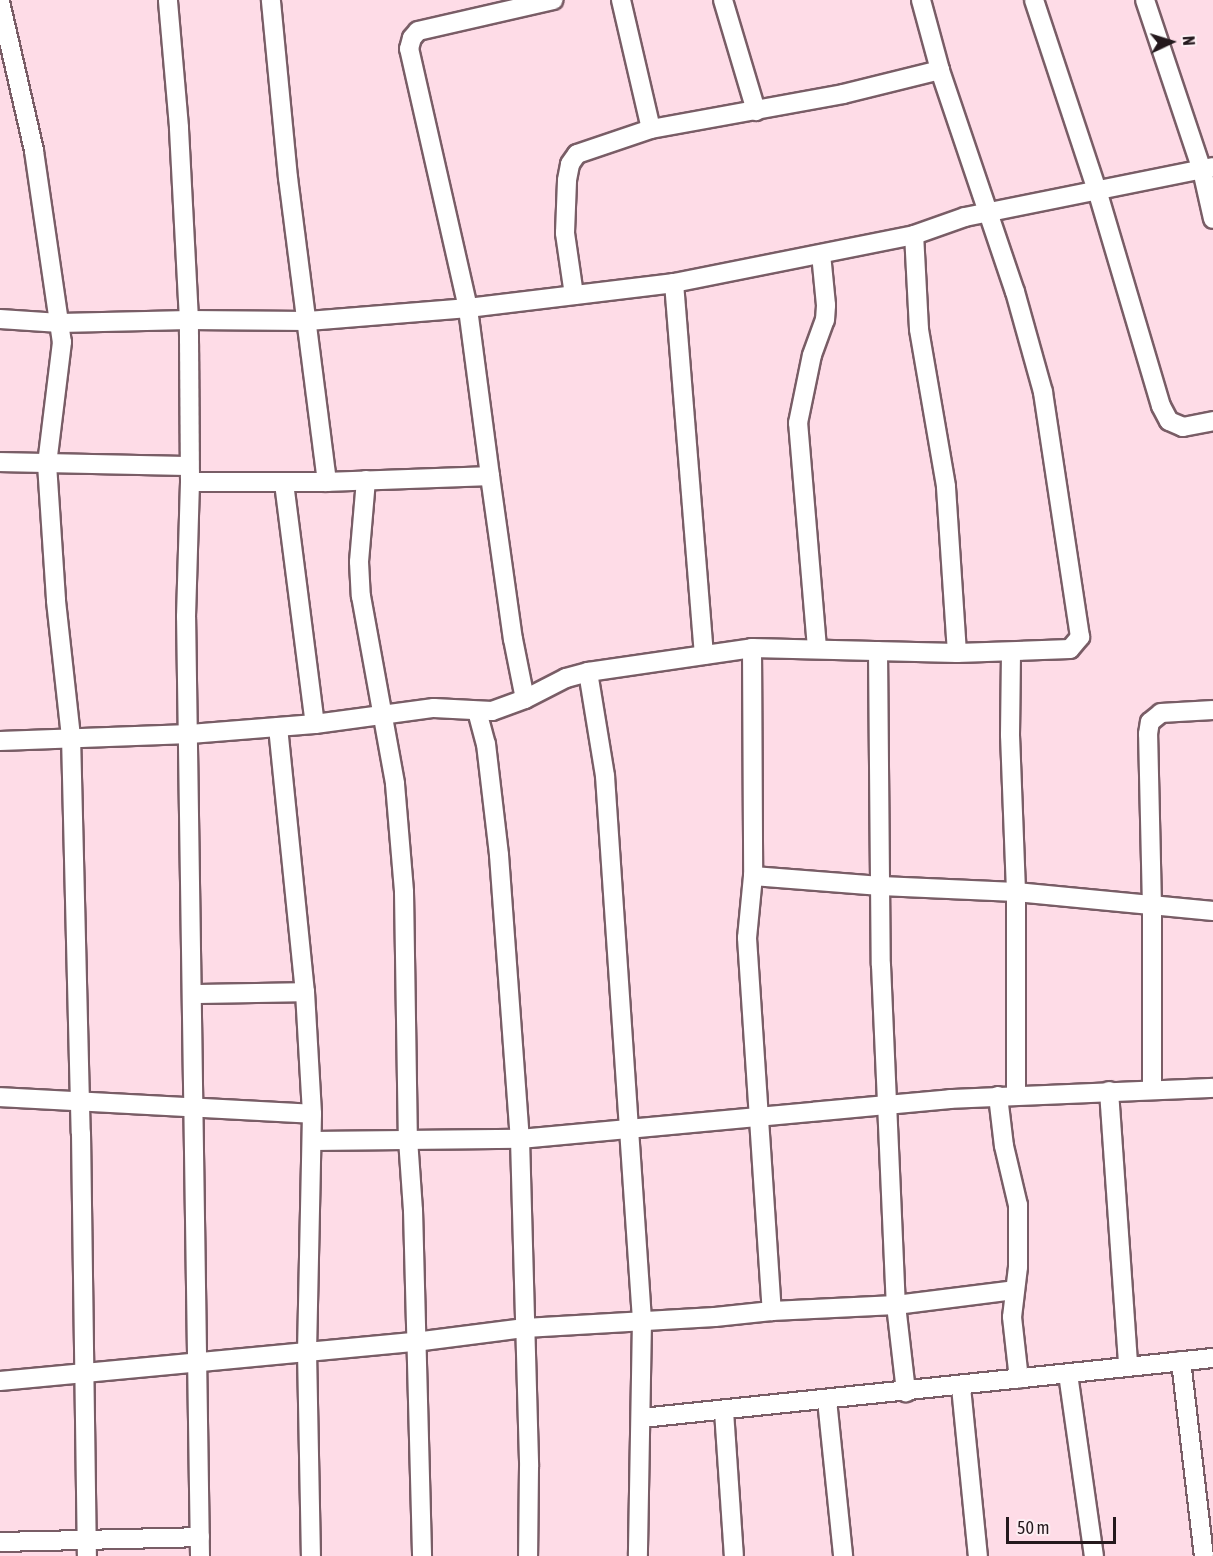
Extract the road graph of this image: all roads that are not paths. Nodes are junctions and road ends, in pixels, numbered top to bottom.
1 (168, 0) edge
2 (271, 0) edge
3 (553, 0) edge
4 (621, 0) edge
5 (723, 0) edge
6 (921, 0) edge
7 (1034, 0) edge
8 (1145, 0) edge
9 (0, 2) edge
10 (940, 70) junction
11 (756, 111) junction
12 (651, 129) junction
13 (1207, 168) edge
14 (1098, 190) junction
15 (988, 212) junction
16 (1213, 219) edge
17 (914, 235) junction
18 (821, 254) junction
19 (674, 283) junction
20 (574, 295) junction
21 (468, 308) junction
22 (0, 319) edge
23 (189, 320) junction
24 (308, 321) junction
25 (60, 323) junction
26 (1213, 421) edge
27 (0, 462) edge
28 (47, 464) junction
29 (190, 474) junction
30 (490, 476) junction
31 (366, 480) junction
32 (327, 482) junction
33 (284, 483) junction
34 (753, 648) junction
35 (817, 648) junction
36 (878, 651) junction
37 (957, 653) junction
38 (1011, 653) junction
39 (704, 655) junction
40 (588, 672) junction
41 (525, 699) junction
42 (1213, 710) edge
43 (477, 711) junction
44 (384, 715) junction
45 (315, 724) junction
46 (278, 727) junction
47 (190, 734) junction
48 (71, 736) junction
49 (0, 741) edge
50 (753, 876) junction
51 (881, 886) junction
52 (1016, 892) junction
53 (1152, 907) junction
54 (1213, 911) edge
55 (306, 992) junction
56 (193, 994) junction
57 (1213, 1088) edge
58 (1152, 1089) junction
59 (1109, 1091) junction
60 (1007, 1095) junction
61 (0, 1097) edge
62 (80, 1102) junction
63 (887, 1106) junction
64 (195, 1108) junction
65 (312, 1114) junction
66 (758, 1118) junction
67 (628, 1129) junction
68 (408, 1139) junction
69 (520, 1139) junction
70 (312, 1141) junction
71 (1014, 1290) junction
72 (896, 1305) junction
73 (772, 1311) junction
74 (642, 1320) junction
75 (525, 1328) junction
76 (415, 1342) junction
77 (307, 1351) junction
78 (1213, 1358) edge
79 (197, 1360) junction
80 (1181, 1361) junction
81 (1128, 1366) junction
82 (84, 1374) junction
83 (1068, 1374) junction
84 (1019, 1379) junction
85 (0, 1381) edge
86 (961, 1387) junction
87 (906, 1392) junction
88 (828, 1400) junction
89 (724, 1411) junction
90 (642, 1418) junction
91 (200, 1537) junction
92 (0, 1542) edge
93 (87, 1547) edge
94 (200, 1556) edge
95 (311, 1556) edge
96 (422, 1556) edge
97 (528, 1556) edge
98 (638, 1556) edge
99 (734, 1556) edge
100 (843, 1556) edge
101 (978, 1556) edge
102 (1094, 1556) edge
103 (1204, 1556) edge

1 - 23 street
2 - 24 street
3 - 21 street
4 - 12 street
5 - 11 street
6 - 10 street
7 - 14 street
8 - 13 street
9 - 25 street
10 - 11 street
10 - 15 street
11 - 12 street
12 - 20 street
13 - 14 street
13 - 16 street
14 - 15 street
14 - 26 street
15 - 17 street
15 - 38 street
17 - 18 street
17 - 37 street
18 - 19 street
18 - 35 street
19 - 20 street
19 - 39 street
20 - 21 street
21 - 24 street
21 - 30 street
22 - 25 street
23 - 24 street
23 - 25 street
23 - 29 street
24 - 32 street
25 - 28 street
27 - 28 street
28 - 29 street
28 - 48 street
29 - 33 street
29 - 47 street
30 - 31 street
30 - 41 street
31 - 32 street
31 - 44 street
32 - 33 street
33 - 45 street
34 - 35 street
34 - 39 street
34 - 50 street
35 - 36 street
36 - 37 street
36 - 51 street
37 - 38 street
38 - 52 street
39 - 40 street
40 - 41 street
40 - 67 street
41 - 43 street
42 - 53 street
43 - 44 street
43 - 69 street
44 - 45 street
44 - 68 street
45 - 46 street
46 - 47 street
46 - 55 street
47 - 48 street
47 - 56 street
48 - 49 street
48 - 62 street
50 - 51 street
50 - 66 street
51 - 52 street
51 - 63 street
52 - 53 street
52 - 60 street
53 - 54 street
53 - 58 street
55 - 56 street
55 - 65 street
56 - 64 street
57 - 58 street
58 - 59 street
59 - 60 street
59 - 81 street
60 - 63 street
60 - 71 street
61 - 62 street
62 - 64 street
62 - 82 street
63 - 66 street
63 - 72 street
64 - 65 street
64 - 79 street
65 - 70 street
66 - 67 street
66 - 73 street
67 - 69 street
67 - 74 street
68 - 69 street
68 - 70 street
68 - 76 street
69 - 75 street
70 - 77 street
71 - 72 street
71 - 84 street
72 - 73 street
72 - 87 street
73 - 74 street
74 - 75 street
74 - 90 street
75 - 76 street
75 - 97 street
76 - 77 street
76 - 96 street
77 - 79 street
77 - 95 street
78 - 80 street
79 - 82 street
79 - 91 street
80 - 81 street
80 - 103 street
81 - 83 street
82 - 85 street
82 - 93 street
83 - 84 street
83 - 102 street
84 - 86 street
86 - 87 street
86 - 101 street
87 - 88 street
88 - 89 street
88 - 100 street
89 - 90 street
89 - 99 street
90 - 98 street
91 - 93 street
91 - 94 street
92 - 93 street

